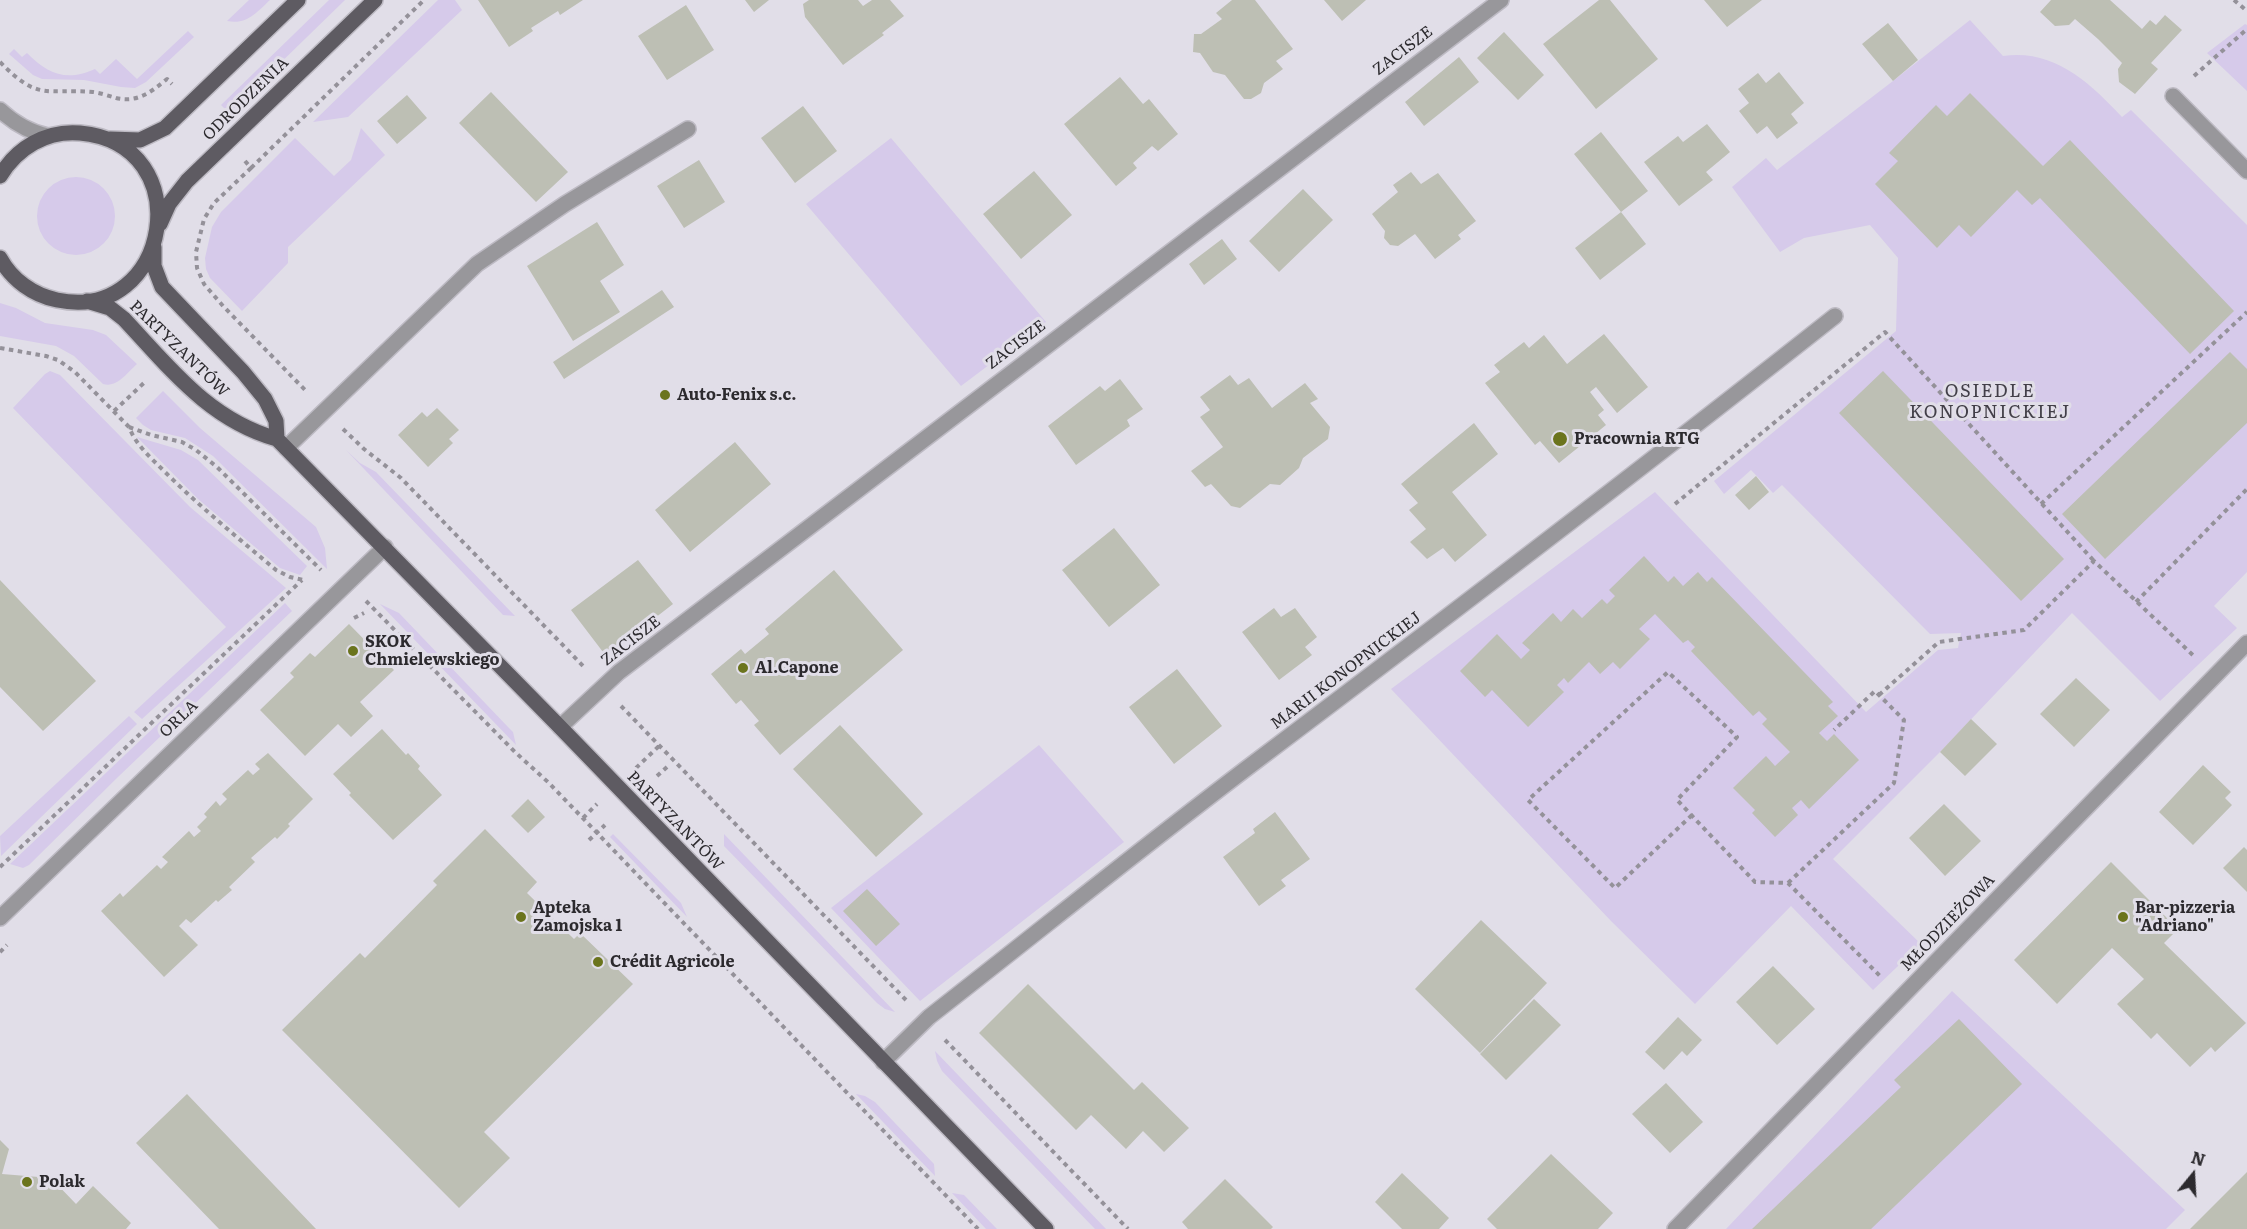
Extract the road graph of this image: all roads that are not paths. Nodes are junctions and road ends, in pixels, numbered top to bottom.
1 (298, 0) edge
2 (375, 0) edge
3 (1501, 0) edge
4 (2173, 96) road end
5 (0, 110) edge
6 (688, 129) dead end
7 (48, 136) junction
8 (106, 139) junction
9 (2247, 171) edge
10 (0, 176) edge
11 (155, 240) junction
12 (0, 258) edge
13 (6, 274) edge
14 (87, 301) junction
15 (1835, 316) dead end
16 (282, 444) junction
17 (385, 547) junction
18 (2247, 643) edge
19 (560, 727) junction
20 (0, 918) edge
21 (884, 1062) junction
22 (1046, 1229) edge
23 (1675, 1229) edge

1 - 8 main road
2 - 11 main road, ODRODZENIA
3 - 19 street, ZACISZE
4 - 9 street
5 - 7 street
6 - 16 street
7 - 8 main road
7 - 10 main road
8 - 11 main road, PARTYZANTÓW
11 - 14 main road, ODRODZENIA
11 - 16 main road, PARTYZANTÓW
12 - 13 main road
13 - 14 main road
14 - 16 main road, PARTYZANTÓW
15 - 21 street, MARII KONOPNICKIEJ
16 - 17 main road, PARTYZANTÓW
17 - 19 main road, PARTYZANTÓW
17 - 20 street, ORLA
18 - 23 street, MŁODZIEŻOWA
19 - 21 main road, PARTYZANTÓW
21 - 22 main road, PARTYZANTÓW

